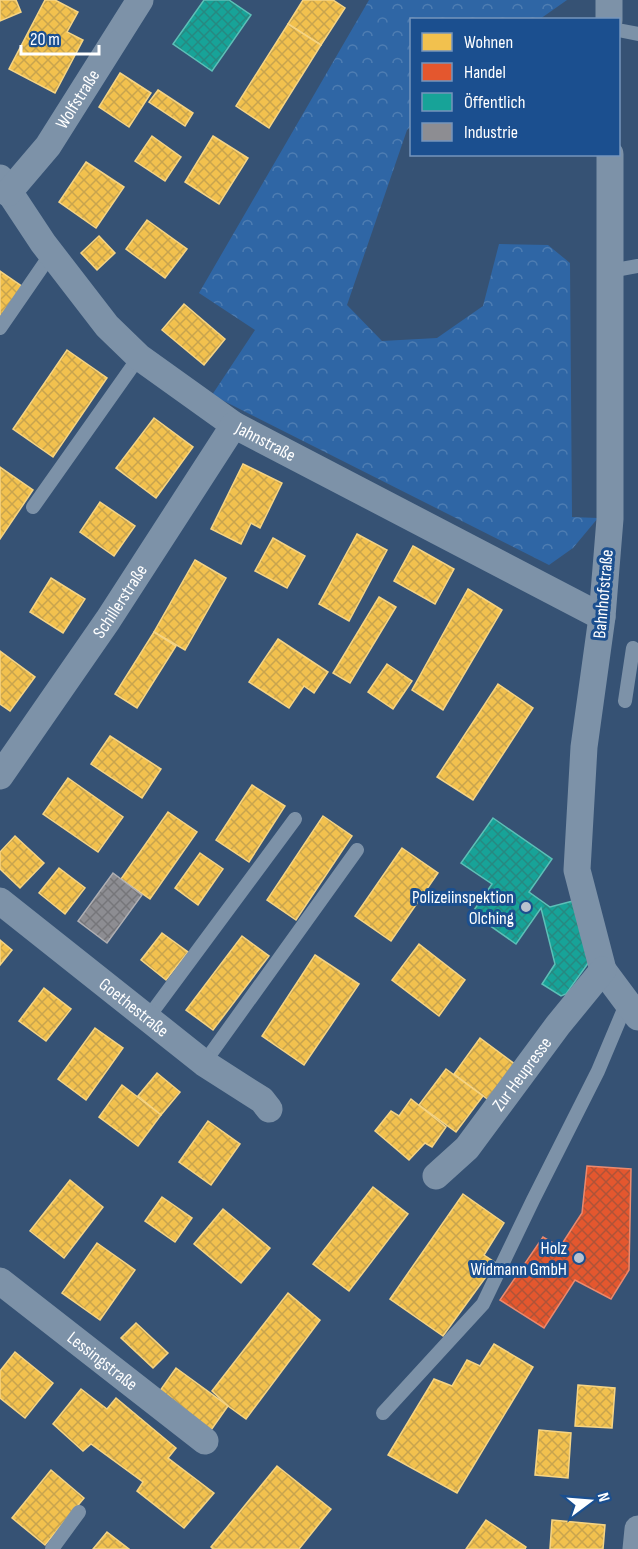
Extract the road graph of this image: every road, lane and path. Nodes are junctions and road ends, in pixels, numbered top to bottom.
1 (140, 0) edge
2 (609, 0) edge
3 (609, 18) edge
4 (620, 30) edge
5 (638, 34) edge
6 (610, 156) edge
7 (3, 192) edge
8 (51, 254) junction
9 (638, 266) edge
10 (610, 271) junction
11 (0, 328) edge
12 (140, 357) junction
13 (234, 425) junction
14 (33, 507) dead end
15 (602, 617) junction
16 (633, 648) dead end
17 (625, 701) dead end
18 (0, 776) edge
19 (295, 819) dead end
20 (357, 850) dead end
21 (0, 901) edge
22 (603, 970) junction
23 (633, 1010) edge
24 (147, 1019) junction
25 (204, 1063) junction
26 (269, 1109) dead end
27 (436, 1176) dead end
28 (0, 1281) edge
29 (382, 1413) dead end
30 (205, 1441) dead end
31 (79, 1512) dead end
32 (638, 1529) edge
33 (52, 1549) edge
34 (636, 1549) edge

1 - 7 street, Wolfstraße
2 - 3 street
4 - 5 lane
6 - 10 street, Bahnhofstraße
7 - 8 street, Jahnstraße
8 - 11 lane
8 - 12 street, Jahnstraße
9 - 10 lane
10 - 15 street, Bahnhofstraße
12 - 13 street, Jahnstraße
12 - 14 lane
13 - 15 street, Jahnstraße
13 - 18 street, Schillerstraße
15 - 22 street, Bahnhofstraße
16 - 17 lane
19 - 24 lane
20 - 25 lane
21 - 24 street, Goethestraße
22 - 23 street, Bahnhofstraße
22 - 27 street, Zur Heupresse
23 - 29 lane
24 - 25 street, Goethestraße
25 - 26 street, Goethestraße
28 - 30 street, Lessingstraße
31 - 33 lane
32 - 34 street

